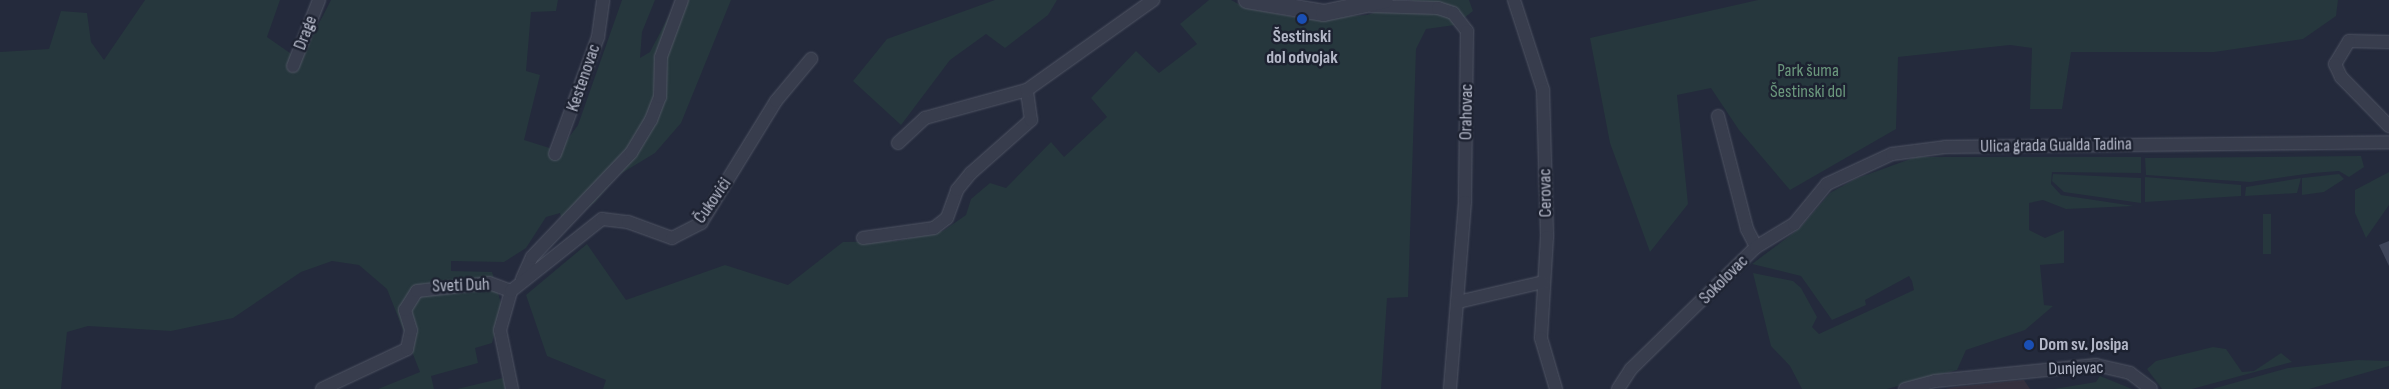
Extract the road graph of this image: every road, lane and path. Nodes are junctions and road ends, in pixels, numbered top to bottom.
1 (319, 0) edge
2 (603, 0) edge
3 (682, 0) edge
4 (1153, 0) edge
5 (1247, 0) edge
6 (1385, 0) edge
7 (1514, 0) edge
8 (1370, 6) junction
9 (2389, 42) edge
10 (811, 59) dead end
11 (293, 66) dead end
12 (1027, 90) junction
13 (1718, 116) dead end
14 (2389, 126) edge
15 (2389, 142) edge
16 (898, 143) dead end
17 (555, 154) dead end
18 (863, 238) dead end
19 (1756, 247) junction
20 (522, 280) junction
21 (1543, 282) junction
22 (511, 291) junction
23 (1458, 302) junction
24 (322, 389) edge
25 (512, 389) edge
26 (1450, 389) edge
27 (1556, 389) edge
28 (1618, 389) edge
29 (1905, 389) edge
30 (2151, 389) edge

1 - 11 street, Drage
2 - 17 street, Kestenovac
3 - 20 street, Čukovići
4 - 12 street
5 - 8 street
6 - 8 street
7 - 21 street, Cerovac
8 - 23 street, Orahovac
9 - 14 street
10 - 20 street, Čukovići
12 - 16 street
12 - 18 street
13 - 19 street, Sokolovac
15 - 19 street, Ulica grada Gualda Tadina
19 - 28 street, Sokolovac
20 - 22 street, Čukovići
21 - 23 street
21 - 27 street, Cerovac
22 - 24 street, Sveti Duh
22 - 25 street, Čukovići
23 - 26 street, Orahovac
29 - 30 street, Dunjevac

